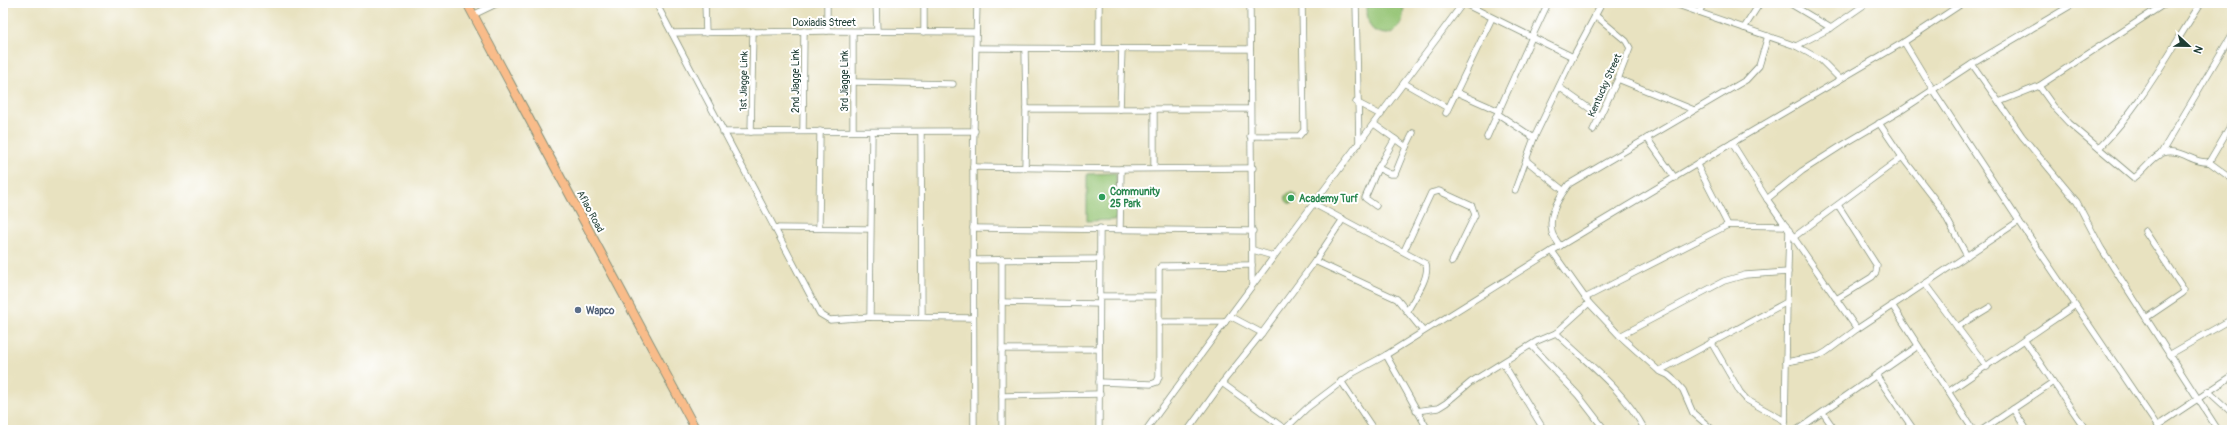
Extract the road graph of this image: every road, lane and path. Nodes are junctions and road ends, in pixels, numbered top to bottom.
1 (467, 3) edge
2 (498, 3) edge
3 (656, 3) edge
4 (705, 3) edge
5 (827, 3) edge
6 (876, 3) edge
7 (924, 3) edge
8 (977, 3) edge
9 (1099, 3) edge
10 (1250, 3) edge
11 (1302, 3) edge
12 (1356, 3) edge
13 (1463, 3) edge
14 (1548, 3) edge
15 (1602, 3) edge
16 (1672, 3) edge
17 (1704, 3) edge
18 (1760, 3) edge
19 (1789, 3) edge
20 (1867, 3) edge
21 (1963, 3) edge
22 (2075, 3) edge
23 (2166, 3) edge
24 (2202, 3) edge
25 (1699, 12) junction
26 (473, 15) junction
27 (1595, 15) junction
28 (1492, 18) junction
29 (1744, 28) junction
30 (1831, 28) junction
31 (753, 31) junction
32 (804, 31) junction
33 (826, 31) junction
34 (877, 31) junction
35 (853, 32) junction
36 (924, 32) junction
37 (976, 32) junction
38 (672, 33) junction
39 (706, 33) junction
40 (2232, 34) edge
41 (1768, 36) junction
42 (1532, 37) junction
43 (1904, 42) junction
44 (1796, 46) junction
45 (976, 48) junction
46 (1099, 48) junction
47 (1025, 49) junction
48 (1122, 49) junction
49 (1250, 49) junction
50 (1573, 57) junction
51 (1972, 64) junction
52 (1618, 79) junction
53 (1840, 79) junction
54 (853, 82) junction
55 (1404, 83) junction
56 (953, 84) dead end
57 (2039, 86) junction
58 (1559, 87) junction
59 (1933, 90) junction
60 (1456, 92) junction
61 (1356, 102) junction
62 (1999, 102) junction
63 (1026, 109) junction
64 (1120, 109) junction
65 (1250, 109) junction
66 (1154, 110) junction
67 (1694, 110) junction
68 (1498, 112) junction
69 (1381, 114) junction
70 (1600, 116) junction
71 (1879, 123) junction
72 (2232, 123) edge
73 (1374, 124) junction
74 (803, 130) junction
75 (1593, 130) dead end
76 (820, 131) junction
77 (853, 131) junction
78 (975, 131) junction
79 (723, 132) junction
80 (752, 132) junction
81 (872, 132) junction
82 (921, 133) junction
83 (1413, 133) dead end
84 (1250, 136) junction
85 (1487, 137) dead end
86 (1534, 138) junction
87 (1647, 138) junction
88 (1395, 139) junction
89 (1732, 143) junction
90 (1359, 144) junction
91 (1406, 147) junction
92 (2099, 148) junction
93 (2160, 155) junction
94 (1902, 157) junction
95 (1527, 161) junction
96 (2209, 162) junction
97 (1697, 164) junction
98 (973, 167) junction
99 (1025, 168) junction
100 (1154, 168) junction
101 (1253, 168) junction
102 (1378, 168) junction
103 (1121, 169) junction
104 (1675, 178) junction
105 (2232, 179) edge
106 (1515, 190) dead end
107 (1564, 191) junction
108 (1767, 199) junction
109 (1314, 204) junction
110 (1838, 205) junction
111 (1376, 206) dead end
112 (1342, 219) junction
113 (2018, 221) junction
114 (1728, 225) junction
115 (774, 228) junction
116 (818, 228) junction
117 (973, 228) junction
118 (1100, 228) junction
119 (1787, 228) junction
120 (870, 229) junction
121 (1120, 229) junction
122 (1253, 231) junction
123 (2145, 231) dead end
124 (1794, 236) junction
125 (1560, 246) junction
126 (1253, 250) junction
127 (1404, 251) junction
128 (1552, 251) junction
129 (1273, 256) junction
130 (1968, 256) junction
131 (1002, 259) junction
132 (973, 260) junction
133 (1100, 260) junction
134 (1315, 261) junction
135 (1452, 262) dead end
136 (1252, 265) junction
137 (1788, 272) junction
138 (1925, 284) junction
139 (1252, 286) junction
140 (1100, 296) junction
141 (1159, 296) junction
142 (1585, 298) junction
143 (1838, 298) junction
144 (1002, 302) junction
145 (1787, 302) junction
146 (1589, 303) junction
147 (1099, 304) junction
148 (1892, 305) junction
149 (2074, 306) junction
150 (1990, 307) dead end
151 (1408, 310) junction
152 (1230, 316) junction
153 (870, 317) junction
154 (922, 317) junction
155 (973, 318) junction
156 (2146, 318) junction
157 (2232, 319) edge
158 (1159, 322) junction
159 (1225, 322) junction
160 (1957, 327) junction
161 (1858, 328) junction
162 (1423, 331) junction
163 (1556, 333) junction
164 (1262, 334) junction
165 (1620, 336) junction
166 (2025, 341) junction
167 (1711, 342) junction
168 (1532, 346) junction
169 (1918, 346) junction
170 (1002, 349) junction
171 (1100, 349) junction
172 (1386, 355) junction
173 (2170, 355) junction
174 (1786, 362) junction
175 (1503, 363) junction
176 (1987, 367) junction
177 (1659, 371) junction
178 (1876, 375) junction
179 (2232, 376) edge
180 (1341, 381) junction
181 (1099, 382) junction
182 (2053, 382) junction
183 (1222, 383) junction
184 (2208, 391) junction
185 (1948, 392) junction
186 (1100, 394) junction
187 (1002, 396) junction
188 (2196, 399) junction
189 (2014, 409) junction
190 (1416, 411) junction
191 (1823, 413) junction
192 (2232, 413) edge
193 (1785, 422) junction
194 (2158, 428) edge
195 (1285, 429) edge
196 (696, 430) edge
197 (974, 430) edge
198 (1002, 430) edge
199 (1099, 430) edge
200 (1146, 430) edge
201 (1188, 430) edge
202 (1374, 430) edge
203 (1428, 430) edge
204 (1544, 430) edge
205 (1604, 430) edge
206 (1645, 430) edge
207 (1713, 430) edge
208 (1785, 430) edge
209 (1797, 430) edge
210 (1835, 430) edge
211 (1914, 430) edge
212 (1973, 430) edge
213 (1982, 430) edge
214 (2027, 430) edge
215 (2086, 430) edge
216 (2218, 430) edge

1 - 26 highway, Aflao Road
2 - 26 street
3 - 38 street
4 - 39 street
5 - 33 street
6 - 34 street
7 - 36 street
8 - 37 street
9 - 46 street
10 - 49 street
11 - 84 street
12 - 61 street
13 - 28 street
13 - 55 street
14 - 42 street
15 - 27 street
16 - 25 street
17 - 25 street
18 - 29 street
19 - 30 street
20 - 30 street
21 - 43 street
22 - 51 street
23 - 57 street
24 - 92 street
25 - 29 street
26 - 196 highway, Aflao Road
27 - 50 street
27 - 52 street, Kentucky Street
28 - 42 street
28 - 60 street
29 - 41 street
30 - 44 street
31 - 32 street, Doxiadis Street
31 - 39 street, Doxiadis Street
31 - 80 street, 1st Jiagge Link
32 - 33 street, Doxiadis Street
32 - 74 street, 2nd Jiagge Link
33 - 35 street, Doxiadis Street
34 - 35 street, Doxiadis Street
34 - 36 street, Doxiadis Street
35 - 54 street, 3rd Jiagge Link
36 - 37 street, Doxiadis Street
37 - 45 street
38 - 39 street, Doxiadis Street
38 - 79 street
40 - 93 street
41 - 44 street
41 - 67 street
42 - 50 street
42 - 68 street
43 - 53 street
43 - 59 street
44 - 53 street
45 - 47 street
45 - 78 street
46 - 47 street
46 - 48 street
47 - 63 street
48 - 49 street
48 - 64 street
49 - 65 street
50 - 58 street
51 - 59 street
51 - 62 street
52 - 67 street
52 - 70 street, Kentucky Street
53 - 89 street
54 - 56 street
54 - 77 street, 3rd Jiagge Link
55 - 60 street
55 - 69 street
57 - 62 street
57 - 92 street
58 - 70 street
58 - 86 street
59 - 71 street
59 - 113 street
60 - 68 street
61 - 69 street
61 - 90 street
62 - 156 street
63 - 64 street
63 - 99 street
64 - 66 street
65 - 66 street
65 - 84 street
66 - 100 street
67 - 87 street
68 - 85 street
68 - 86 street
69 - 73 street
70 - 75 street, Kentucky Street
71 - 94 street
71 - 108 street
72 - 96 street
73 - 88 street
73 - 90 street
74 - 76 street
74 - 80 street
76 - 77 street
76 - 116 street
77 - 81 street
78 - 82 street
78 - 98 street
79 - 80 street
79 - 115 street
81 - 82 street
81 - 120 street
82 - 154 street
83 - 91 street
84 - 101 street
86 - 95 street
87 - 104 street
87 - 107 street
88 - 91 street
88 - 102 street
89 - 97 street
89 - 108 street
90 - 109 street
91 - 102 street
92 - 93 street
93 - 96 street
94 - 110 street
94 - 130 street
95 - 106 street
95 - 107 street
96 - 105 street
97 - 104 street
97 - 114 street
98 - 99 street
98 - 117 street
99 - 103 street
100 - 101 street
100 - 103 street
101 - 122 street
102 - 111 street
103 - 121 street
104 - 125 street
107 - 125 street
108 - 119 street
109 - 112 street
109 - 129 street
110 - 124 street
110 - 143 street
112 - 127 street
112 - 134 street
113 - 130 street
113 - 149 street
114 - 119 street
114 - 142 street
115 - 116 street
115 - 153 street
116 - 120 street
117 - 118 street
117 - 132 street
118 - 121 street
118 - 133 street
119 - 124 street
119 - 137 street
120 - 153 street
121 - 122 street
122 - 126 street
123 - 156 street
124 - 143 street
125 - 128 street
126 - 129 street
126 - 136 street
127 - 135 street
127 - 151 street
128 - 142 street
128 - 162 street
129 - 139 street
130 - 138 street
131 - 132 street
131 - 133 street
131 - 144 street
132 - 155 street
133 - 140 street
134 - 151 street
134 - 164 street
136 - 139 street
136 - 141 street
137 - 145 street
137 - 165 street
138 - 148 street
138 - 160 street
139 - 152 street
140 - 141 street
140 - 147 street
141 - 158 street
142 - 146 street
143 - 161 street
144 - 147 street
144 - 170 street
145 - 167 street
145 - 174 street
146 - 163 street
146 - 165 street
147 - 171 street
148 - 161 street
148 - 169 street
149 - 166 street
149 - 194 street
150 - 160 street
151 - 162 street
152 - 159 street
152 - 164 street
153 - 154 street
154 - 155 street
155 - 197 street
156 - 173 street
157 - 173 street
158 - 159 street
158 - 181 street
159 - 200 street
160 - 176 street
161 - 174 street
162 - 172 street
163 - 168 street
163 - 206 street
164 - 183 street
165 - 177 street
166 - 176 street
166 - 182 street
167 - 177 street
167 - 193 street
168 - 175 street
168 - 205 street
169 - 178 street
169 - 185 street
170 - 171 street
170 - 187 street
171 - 181 street
172 - 180 street
172 - 190 street
173 - 188 street
174 - 193 street
175 - 190 street
175 - 204 street
176 - 185 street
177 - 207 street
178 - 191 street
178 - 211 street
179 - 184 street
180 - 195 street
180 - 202 street
181 - 186 street
182 - 189 street
182 - 215 street
183 - 195 street
183 - 201 street
184 - 188 street
184 - 192 street
185 - 212 street
186 - 187 street
186 - 199 street
187 - 198 street
188 - 194 street
188 - 216 street
189 - 213 street
189 - 214 street
190 - 203 street
191 - 209 street
191 - 210 street
193 - 208 street

